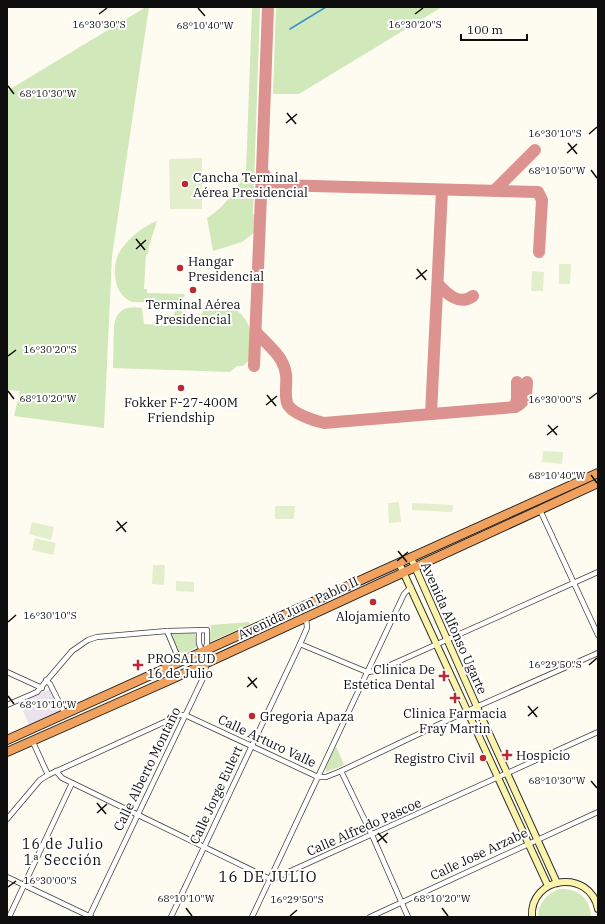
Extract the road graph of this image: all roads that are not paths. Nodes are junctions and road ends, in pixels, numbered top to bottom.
1 (598, 473) edge
2 (598, 483) edge
3 (540, 510) junction
4 (411, 558) junction
5 (399, 563) junction
6 (415, 567) junction
7 (404, 572) junction
8 (598, 572) edge
9 (574, 583) junction
10 (411, 587) junction
11 (306, 617) junction
12 (167, 631) junction
13 (199, 631) junction
14 (598, 635) edge
15 (448, 640) junction
16 (300, 644) junction
17 (437, 645) junction
18 (204, 651) junction
19 (598, 653) edge
20 (180, 662) junction
21 (206, 663) junction
22 (7, 672) edge
23 (367, 672) junction
24 (46, 680) junction
25 (42, 688) junction
26 (7, 705) edge
27 (477, 707) junction
28 (468, 711) junction
29 (65, 714) junction
30 (185, 715) junction
31 (598, 732) edge
32 (7, 740) edge
33 (32, 740) junction
34 (251, 746) junction
35 (7, 752) edge
36 (341, 770) junction
37 (56, 771) junction
38 (508, 774) junction
39 (48, 775) junction
40 (318, 777) junction
41 (498, 778) junction
42 (72, 783) junction
43 (598, 812) edge
44 (138, 814) junction
45 (7, 819) edge
46 (372, 835) junction
47 (537, 839) junction
48 (528, 844) junction
49 (204, 846) junction
50 (7, 877) edge
51 (270, 879) junction
52 (557, 882) junction
53 (24, 885) junction
54 (548, 886) junction
55 (595, 895) edge
56 (401, 903) junction
57 (598, 906) edge
58 (9, 917) edge
59 (90, 917) edge
60 (171, 917) edge
61 (252, 917) edge
62 (370, 917) edge
63 (408, 917) edge
64 (532, 917) edge

1 - 4 highway, Avenida Juan Pablo II
2 - 3 highway, Avenida Juan Pablo II
3 - 6 highway, Avenida Juan Pablo II
3 - 9 street
4 - 5 highway, Avenida Juan Pablo II
4 - 6 main road, Avenida Alfonso Ugarte
5 - 7 main road, Avenida Alfonso Ugarte
5 - 18 highway, Avenida Juan Pablo II
6 - 7 highway, Avenida Juan Pablo II
6 - 15 main road, Avenida Alfonso Ugarte
7 - 10 main road, Avenida Alfonso Ugarte
7 - 11 highway, Avenida Juan Pablo II
8 - 9 street
9 - 14 street
9 - 15 street
10 - 17 main road, Avenida Alfonso Ugarte
10 - 23 street
11 - 16 street, Calle Jorge Eulert
11 - 21 highway, Avenida Juan Pablo II
12 - 13 street
12 - 20 street
12 - 24 street
13 - 18 street
13 - 18 street
15 - 17 street
15 - 27 main road, Avenida Alfonso Ugarte
16 - 23 street
16 - 34 street, Calle Jorge Eulert
17 - 23 street
17 - 28 main road, Avenida Alfonso Ugarte
18 - 20 highway, Avenida Juan Pablo II
18 - 21 street, Calle Alberto Montaño
19 - 27 street, Calle Arturo Valle
20 - 29 highway, Avenida Juan Pablo II
21 - 30 street, Calle Alberto Montaño
21 - 33 highway, Avenida Juan Pablo II
22 - 25 street
23 - 40 street
24 - 25 street
24 - 29 street
25 - 26 street
27 - 28 street, Calle Arturo Valle
27 - 38 main road, Avenida Alfonso Ugarte
28 - 36 street, Calle Arturo Valle
28 - 41 main road, Avenida Alfonso Ugarte
29 - 32 highway, Avenida Juan Pablo II
30 - 34 street, Calle Arturo Valle
30 - 37 street
30 - 44 street, Calle Alberto Montaño
31 - 38 street, Calle Alfredo Pascoe
33 - 35 highway, Avenida Juan Pablo II
33 - 39 street
34 - 40 street, Calle Arturo Valle
34 - 49 street, Calle Jorge Eulert
36 - 40 street, Calle Arturo Valle
36 - 46 street
37 - 39 street
37 - 42 street
38 - 41 street, Calle Alfredo Pascoe
38 - 47 main road, Avenida Alfonso Ugarte
39 - 45 street
40 - 51 street
41 - 46 street, Calle Alfredo Pascoe
41 - 48 main road, Avenida Alfonso Ugarte
42 - 44 street
42 - 53 street
43 - 47 street, Calle Jose Arzabe
44 - 49 street
44 - 59 street, Calle Alberto Montaño
46 - 51 street, Calle Alfredo Pascoe
46 - 56 street
47 - 48 street, Calle Jose Arzabe
47 - 52 main road, Avenida Alfonso Ugarte
48 - 54 main road, Avenida Alfonso Ugarte
48 - 56 street, Calle Jose Arzabe
49 - 51 street
49 - 60 street, Calle Jorge Eulert
50 - 53 street
51 - 61 street
52 - 54 main road
52 - 55 main road
53 - 58 street
53 - 59 street
54 - 64 main road
55 - 57 main road
56 - 62 street, Calle Jose Arzabe
56 - 63 street

